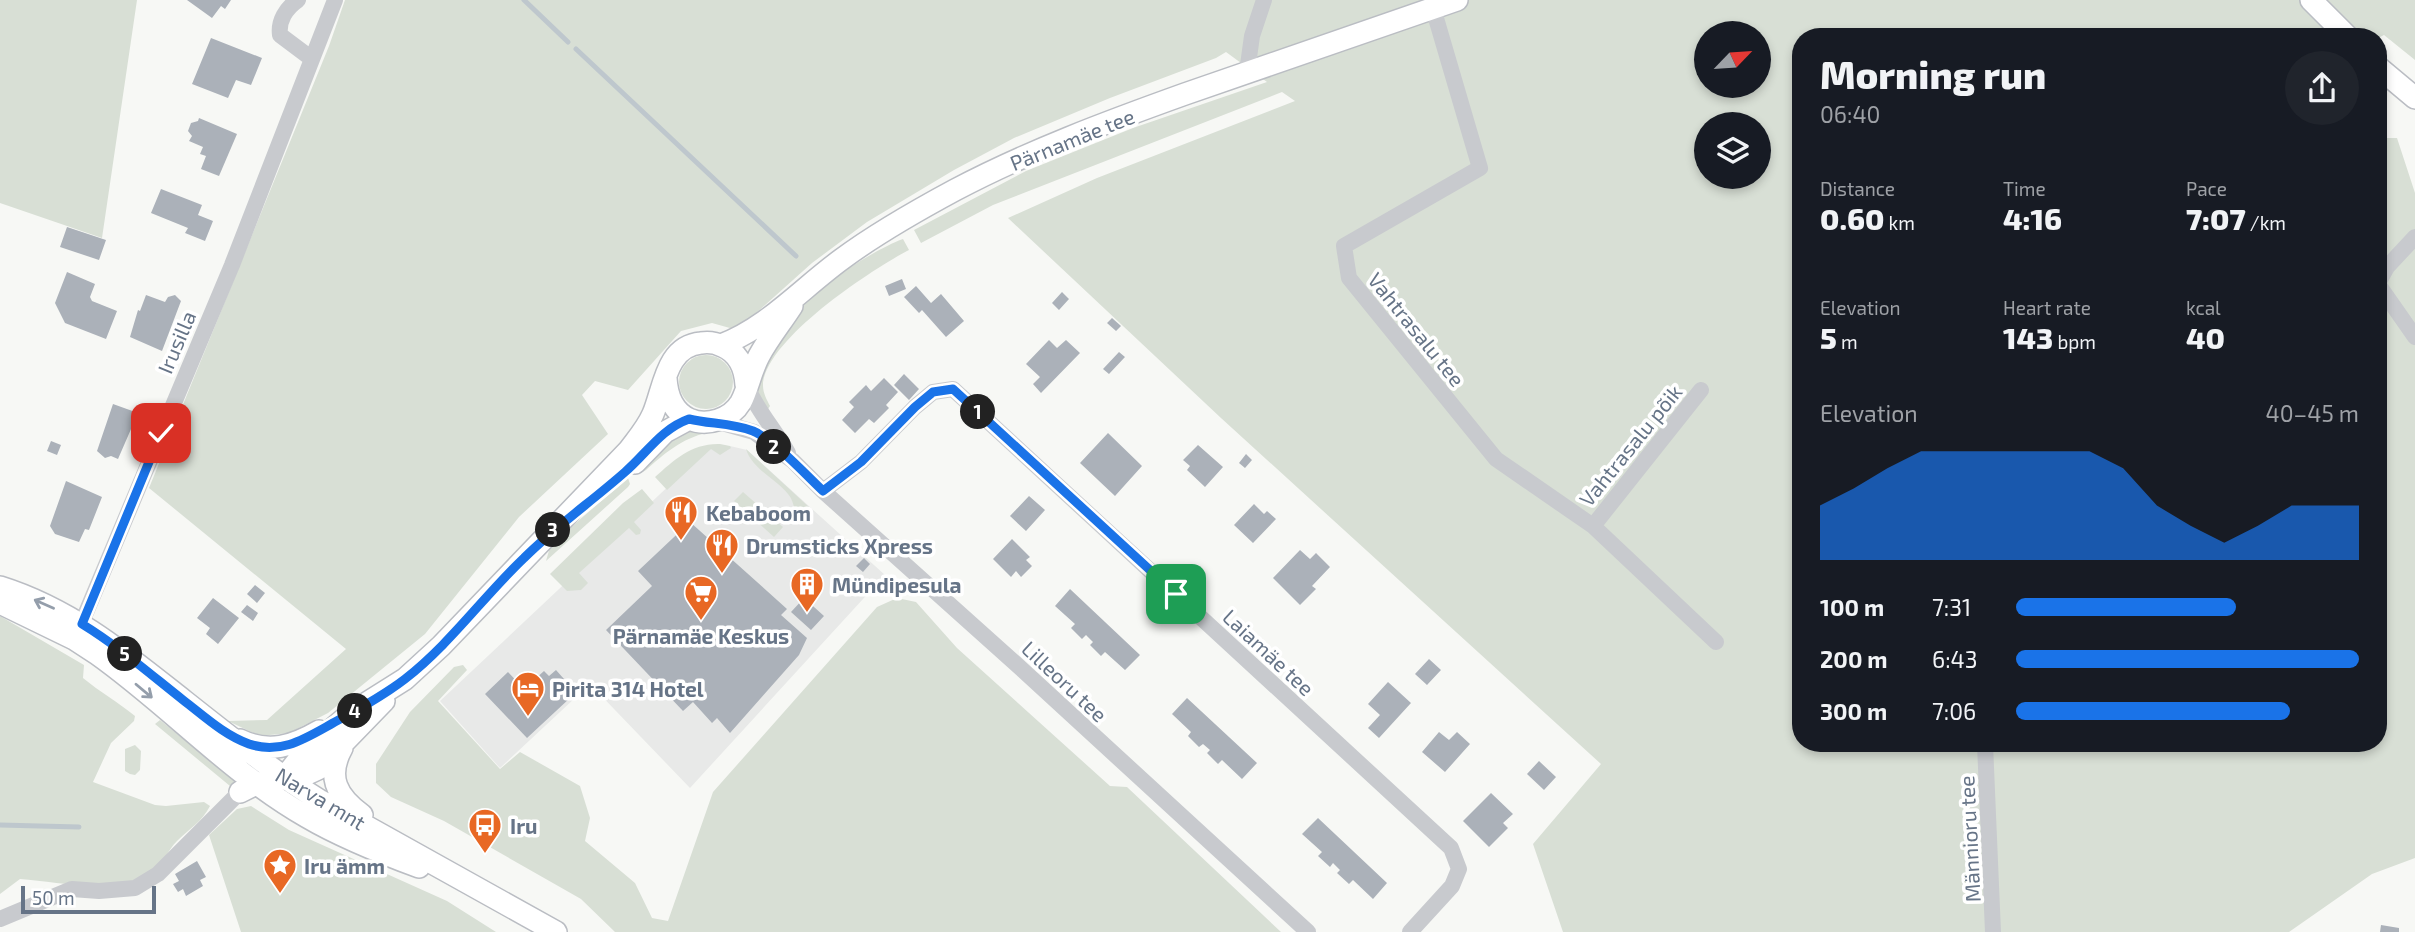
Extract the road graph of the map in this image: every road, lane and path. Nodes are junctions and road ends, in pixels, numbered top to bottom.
1 (298, 0) edge
2 (335, 0) edge
3 (1264, 0) edge
4 (1457, 0) edge
5 (2311, 0) edge
6 (1433, 8) junction
7 (2339, 28) edge
8 (312, 60) junction
9 (1247, 72) junction
10 (2387, 75) edge
11 (2415, 98) edge
12 (2415, 237) edge
13 (2387, 267) edge
14 (802, 291) junction
15 (2387, 296) edge
16 (2415, 337) edge
17 (721, 345) junction
18 (666, 378) junction
19 (746, 385) junction
20 (1701, 390) dead end
21 (689, 419) junction
22 (715, 421) junction
23 (793, 461) junction
24 (823, 491) junction
25 (562, 521) junction
26 (1593, 526) junction
27 (0, 587) edge
28 (0, 603) edge
29 (78, 631) junction
30 (1716, 642) dead end
31 (405, 679) junction
32 (351, 713) junction
33 (219, 728) junction
34 (344, 744) junction
35 (1985, 752) edge
36 (284, 778) junction
37 (249, 788) junction
38 (308, 818) junction
39 (397, 842) junction
40 (472, 887) junction
41 (0, 919) edge
42 (556, 932) edge
43 (1308, 932) edge
44 (1410, 932) edge
45 (1993, 932) edge

1 - 8 street
2 - 8 street, Irusilla
3 - 9 street
4 - 6 main road, Pärnamäe tee
5 - 7 main road
6 - 9 main road, Pärnamäe tee
6 - 26 street, Vahtrasalu tee
8 - 29 street, Irusilla
9 - 14 main road, Pärnamäe tee
10 - 11 main road
12 - 13 street
14 - 17 main road, Pärnamäe tee
14 - 19 main road
15 - 16 street
17 - 18 main road
17 - 19 main road
18 - 21 main road
18 - 25 main road
19 - 22 main road
19 - 23 street, Lilleoru tee
20 - 26 street, Vahtrasalu põik
21 - 22 main road
21 - 25 main road
22 - 23 street, Lilleoru tee
23 - 24 street, Lilleoru tee
24 - 43 street, Lilleoru tee
24 - 44 street, Laiamäe tee
25 - 31 main road
26 - 30 street, Vahtrasalu tee
29 -> 27 main road, Narva mnt
28 - 29 main road, Narva mnt
29 - 33 main road, Narva mnt
29 -> 37 main road, Narva mnt
31 - 32 main road
31 - 34 main road
32 - 33 main road
32 - 36 main road
33 - 36 main road, Narva mnt
34 - 36 main road
34 - 39 main road
35 - 45 street, Männioru tee
36 - 37 main road
36 - 38 main road
36 - 39 main road, Narva mnt
37 - 38 main road, Narva mnt
37 - 41 street
38 - 40 main road, Narva mnt
39 - 40 main road, Narva mnt
40 - 42 main road, Narva mnt

